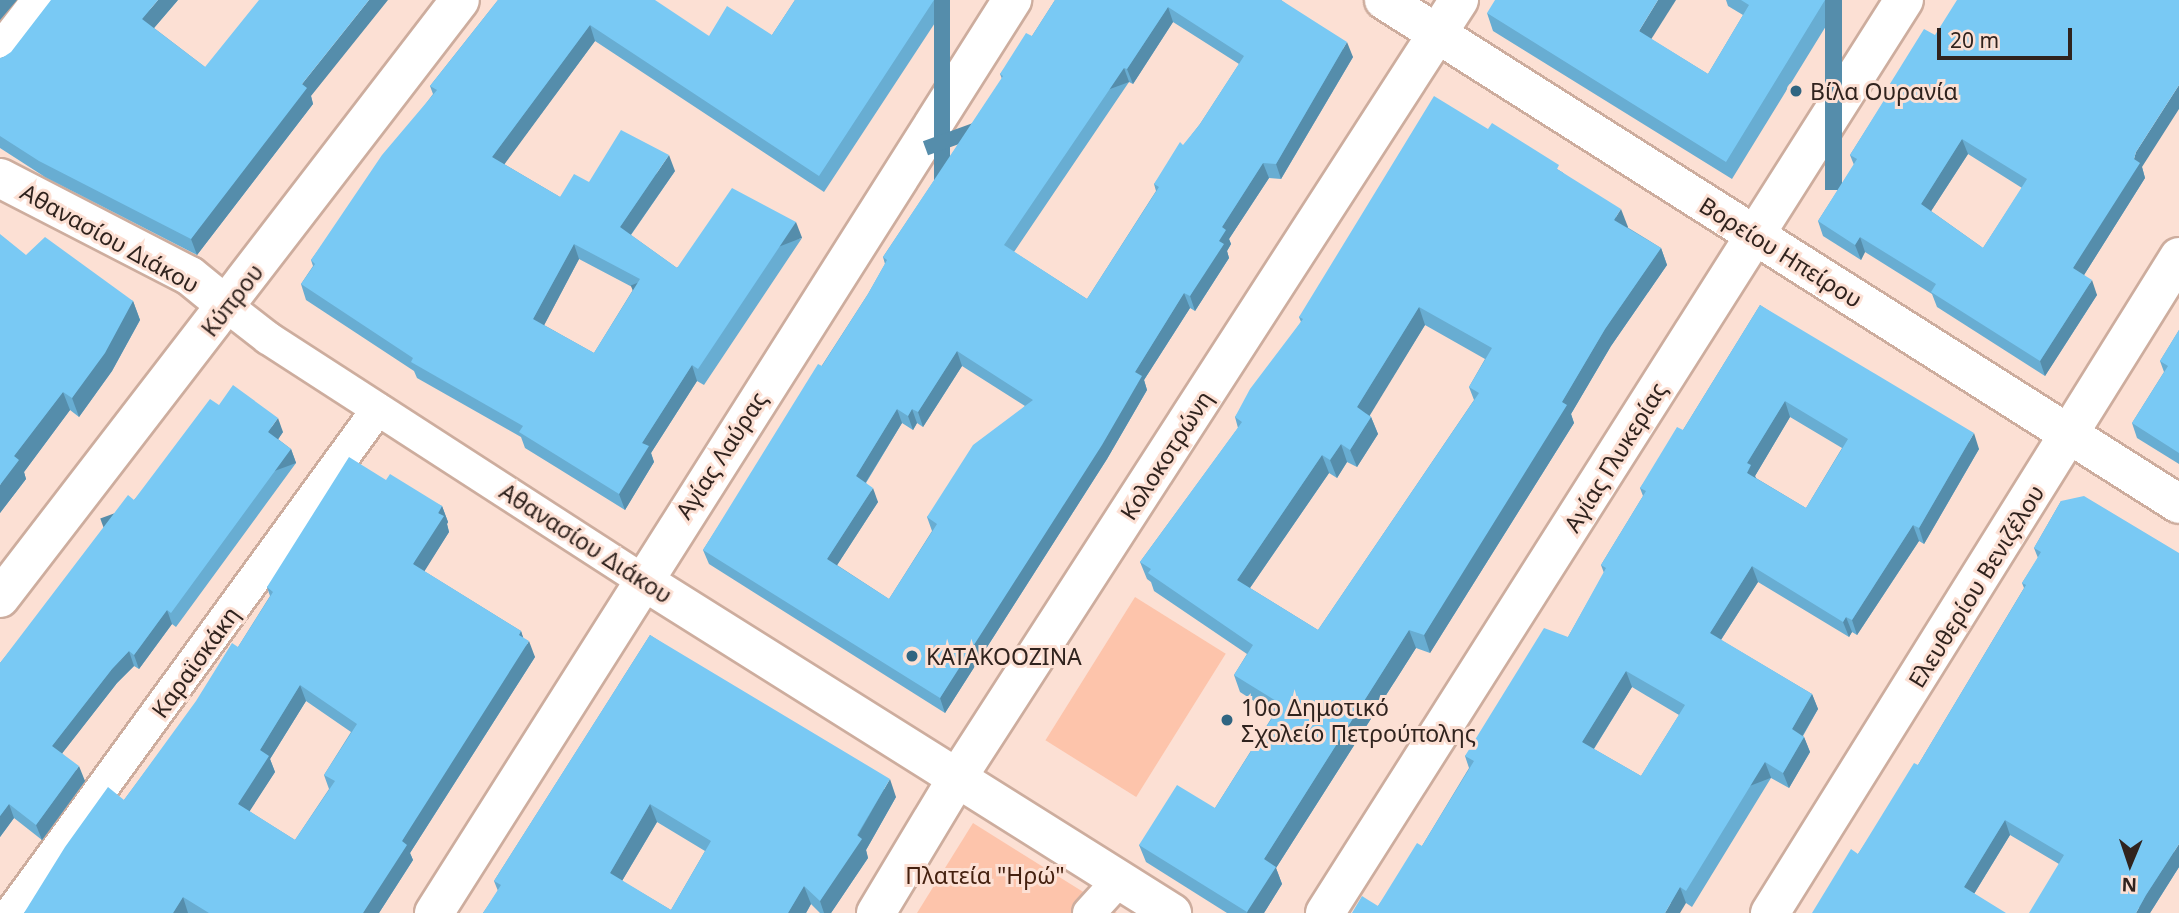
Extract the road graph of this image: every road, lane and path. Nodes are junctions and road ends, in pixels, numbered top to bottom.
1 (42, 0) edge
2 (460, 0) edge
3 (1012, 0) edge
4 (1384, 0) edge
5 (1459, 0) edge
6 (1904, 0) edge
7 (1438, 34) junction
8 (0, 54) edge
9 (0, 178) edge
10 (1755, 236) junction
11 (2179, 257) edge
12 (228, 307) junction
13 (377, 409) junction
14 (2071, 435) junction
15 (2179, 504) edge
16 (642, 580) junction
17 (0, 598) edge
18 (957, 778) junction
19 (1119, 880) junction
20 (11, 913) edge
21 (434, 913) edge
22 (876, 913) edge
23 (1089, 913) edge
24 (1172, 913) edge
25 (1325, 913) edge
26 (1770, 913) edge

1 - 8 street
2 - 12 street, Κύπρου
3 - 16 street, Αγίας Λαύρας
4 - 7 street, Βορείου Ηπείρου
5 - 7 street, Κολοκοτρώνη
6 - 10 street, Αγίας Γλυκερίας
7 - 10 street, Βορείου Ηπείρου
7 - 18 street, Κολοκοτρώνη
9 - 12 street, Αθανασίου Διάκου
10 - 14 street, Βορείου Ηπείρου
10 - 25 street, Αγίας Γλυκερίας
11 - 14 street, Ελευθερίου Βενιζέλου
12 - 13 street, Αθανασίου Διάκου
12 - 17 street, Κύπρου
13 - 16 street, Αθανασίου Διάκου
13 - 20 street, Καραϊσκάκη
14 - 15 street, Βορείου Ηπείρου
14 - 26 street, Ελευθερίου Βενιζέλου
16 - 18 street, Αθανασίου Διάκου
16 - 21 street, Αγίας Λαύρας
18 - 19 street, Αθανασίου Διάκου
18 - 22 street, Κολοκοτρώνη
19 - 23 street
19 - 24 street, Αθανασίου Διάκου

